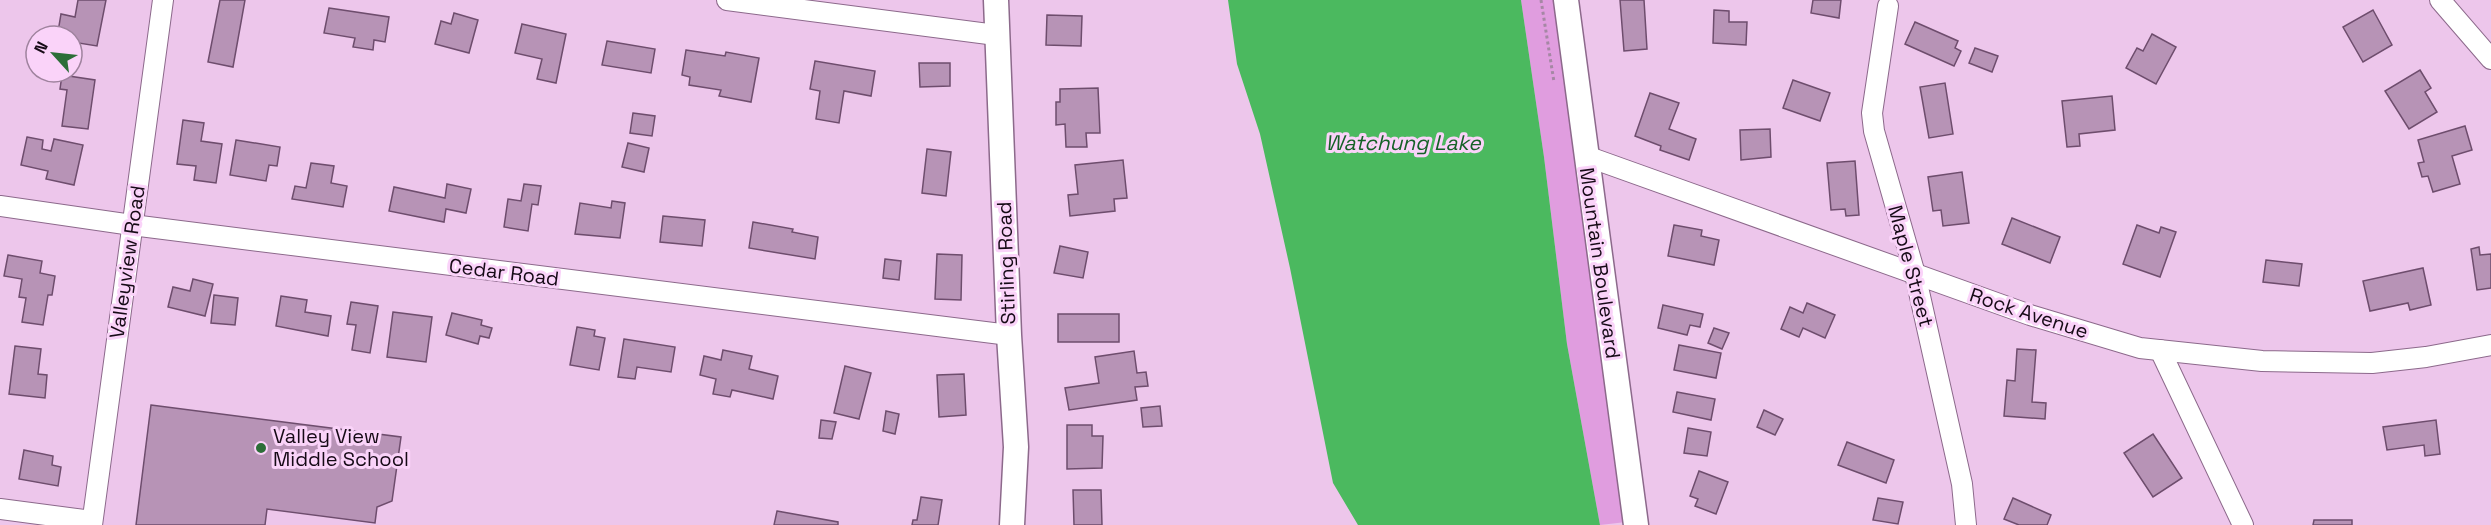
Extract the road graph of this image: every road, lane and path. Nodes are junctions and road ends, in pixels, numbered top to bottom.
1 (163, 0) edge
2 (727, 0) edge
3 (996, 0) edge
4 (1566, 0) edge
5 (2440, 0) edge
6 (1888, 6) dead end
7 (996, 35) junction
8 (2491, 59) edge
9 (1586, 156) junction
10 (0, 206) edge
11 (132, 225) junction
12 (1915, 274) junction
13 (1009, 335) junction
14 (2491, 345) edge
15 (2160, 350) junction
16 (0, 509) edge
17 (92, 523) edge
18 (1012, 525) edge
19 (1636, 525) edge
20 (1966, 525) edge
21 (2242, 525) edge

1 - 11 street, Valleyview Road
2 - 7 street
3 - 7 street, Stirling Road
4 - 9 street, Mountain Boulevard
5 - 8 street
6 - 12 street, Maple Street
7 - 13 street, Stirling Road
9 - 12 street, Rock Avenue
9 - 19 street, Mountain Boulevard
10 - 11 street, Cedar Road
11 - 13 street, Cedar Road
11 - 17 street, Valleyview Road
12 - 15 street, Rock Avenue
12 - 20 street, Maple Street
13 - 18 street, Stirling Road
14 - 15 street, Rock Avenue
15 - 21 street
16 - 17 street

